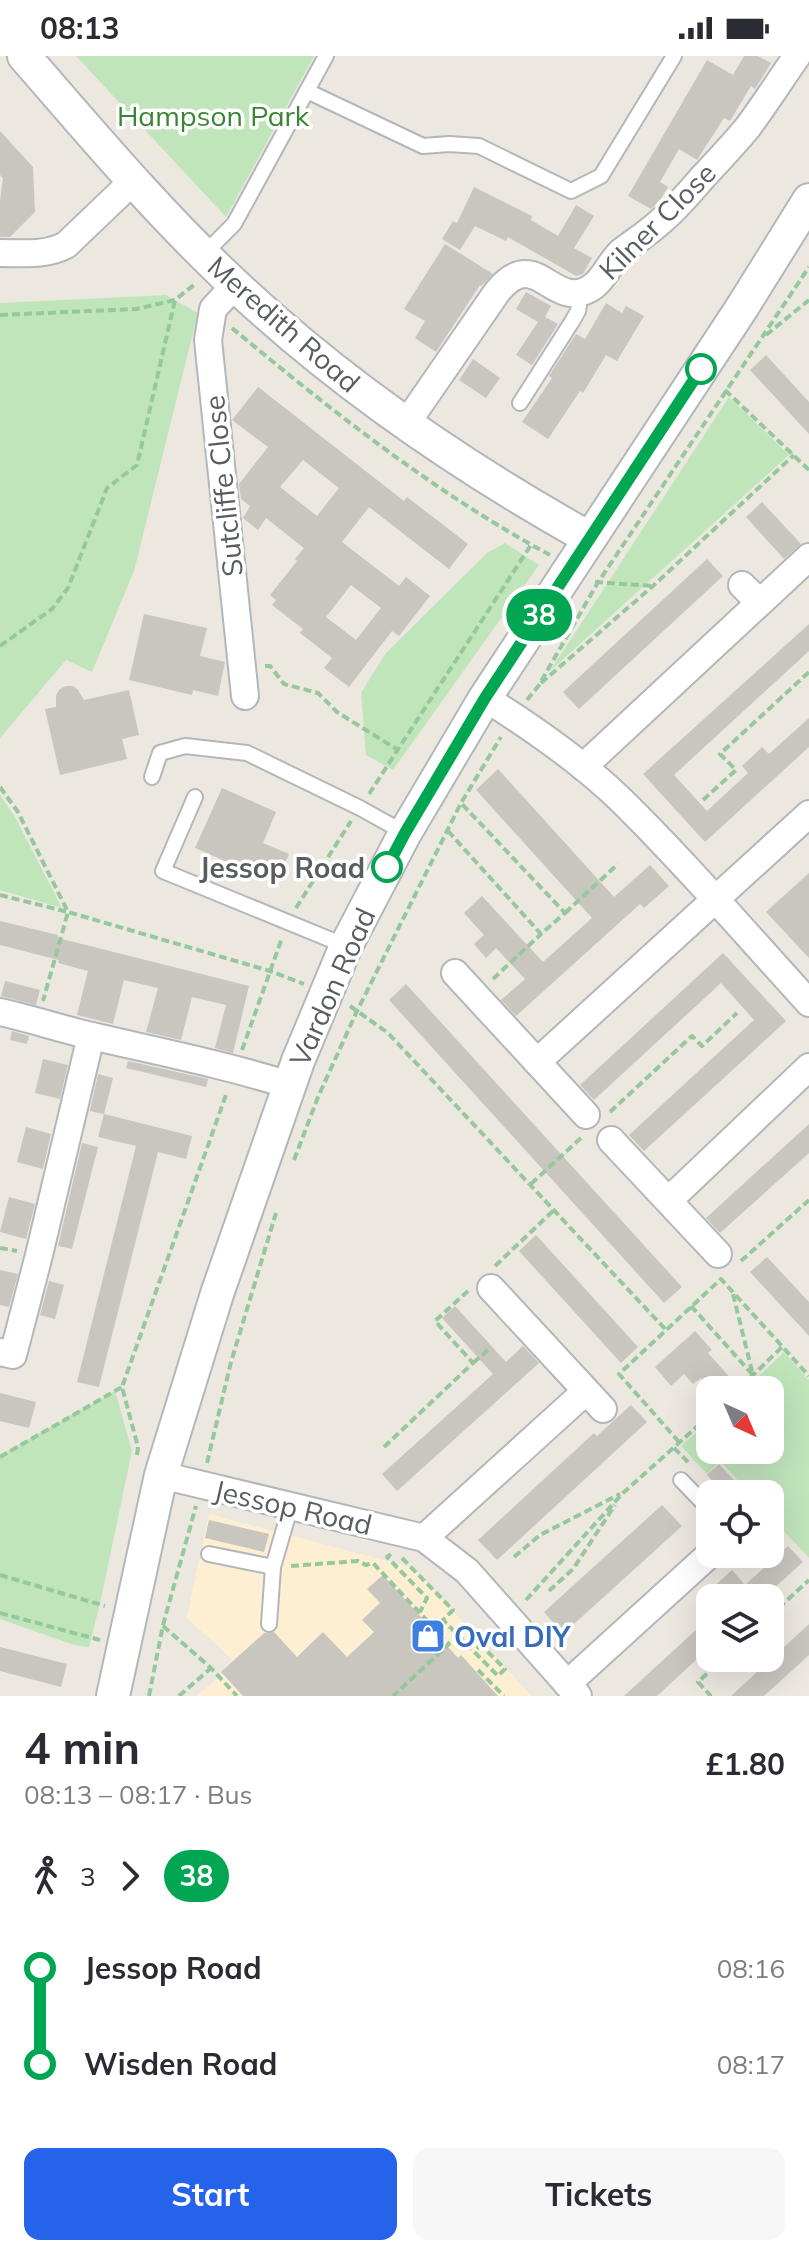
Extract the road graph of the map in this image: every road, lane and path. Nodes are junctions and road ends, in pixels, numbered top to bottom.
1 (24, 56) edge
2 (326, 56) edge
3 (674, 56) edge
4 (797, 56) edge
5 (307, 91) junction
6 (133, 181) junction
7 (809, 200) edge
8 (0, 253) edge
9 (809, 267) edge
10 (218, 268) junction
11 (581, 293) junction
12 (175, 300) junction
13 (809, 300) edge
14 (0, 315) edge
15 (761, 339) junction
16 (725, 390) junction
17 (520, 403) dead end
18 (406, 424) junction
19 (794, 455) junction
20 (809, 470) edge
21 (589, 538) junction
22 (531, 545) dead end
23 (809, 557) edge
24 (0, 646) edge
25 (242, 666) junction
26 (809, 672) edge
27 (539, 685) junction
28 (245, 696) dead end
29 (485, 698) junction
30 (514, 716) junction
31 (398, 750) junction
32 (583, 767) junction
33 (152, 777) dead end
34 (0, 787) edge
35 (195, 797) dead end
36 (703, 800) dead end
37 (461, 803) junction
38 (360, 808) junction
39 (809, 814) edge
40 (448, 831) junction
41 (405, 833) junction
42 (618, 864) dead end
43 (0, 895) edge
44 (716, 901) junction
45 (68, 912) junction
46 (565, 913) junction
47 (288, 921) junction
48 (541, 934) junction
49 (346, 946) junction
50 (270, 971) junction
51 (455, 973) dead end
52 (491, 980) dead end
53 (306, 985) dead end
54 (345, 1002) dead end
55 (809, 1003) edge
56 (357, 1011) junction
57 (0, 1012) edge
58 (737, 1013) dead end
59 (38, 1020) junction
60 (91, 1036) junction
61 (537, 1062) junction
62 (809, 1067) edge
63 (236, 1068) junction
64 (289, 1085) junction
65 (597, 1127) junction
66 (289, 1173) dead end
67 (531, 1184) junction
68 (669, 1200) junction
69 (809, 1200) edge
70 (277, 1210) dead end
71 (554, 1210) junction
72 (725, 1262) joint
73 (486, 1281) junction
74 (733, 1292) junction
75 (691, 1306) junction
76 (666, 1330) junction
77 (782, 1347) junction
78 (488, 1350) dead end
79 (0, 1352) edge
80 (473, 1363) junction
81 (753, 1375) junction
82 (809, 1376) edge
83 (696, 1427) edge
84 (679, 1442) junction
85 (384, 1447) dead end
86 (0, 1457) edge
87 (161, 1475) junction
88 (681, 1480) dead end
89 (202, 1485) junction
90 (623, 1493) junction
91 (696, 1496) edge
92 (291, 1505) junction
93 (424, 1538) junction
94 (394, 1550) dead end
95 (209, 1554) dead end
96 (387, 1557) dead end
97 (514, 1557) dead end
98 (273, 1567) junction
99 (696, 1568) edge
100 (0, 1575) edge
101 (809, 1580) edge
102 (549, 1591) dead end
103 (784, 1603) edge
104 (110, 1608) dead end
105 (520, 1608) dead end
106 (420, 1612) junction
107 (0, 1613) edge
108 (156, 1622) dead end
109 (269, 1624) dead end
110 (163, 1625) junction
111 (489, 1636) dead end
112 (102, 1641) dead end
113 (211, 1668) junction
114 (478, 1670) dead end
115 (709, 1672) edge
116 (572, 1690) edge
117 (113, 1696) edge
118 (149, 1696) edge
119 (179, 1696) edge
120 (237, 1696) edge
121 (393, 1696) edge
122 (504, 1696) edge
123 (708, 1696) edge

1 - 6 street, Meredith Road
2 - 5 lane
3 - 5 lane
4 - 11 street, Kilner Close
5 - 10 lane
6 - 8 street
6 - 10 street, Meredith Road
7 - 21 street, Vardon Road
9 - 15 path
10 - 12 path
10 - 18 street, Meredith Road
10 - 25 street, Sutcliffe Close
11 - 17 lane
11 - 18 street, Kilner Close
12 - 14 path
12 - 24 path
13 - 15 path
15 - 16 path
16 - 19 path
16 - 27 path
18 - 21 street, Meredith Road
19 - 20 path
19 - 27 path
21 - 29 street, Vardon Road
22 - 31 path
23 - 32 street
25 - 28 street, Sutcliffe Close
25 - 31 path
26 - 36 path
27 - 30 path
29 - 30 street
29 - 41 street, Vardon Road
30 - 32 street
30 - 37 path
31 - 38 path
32 - 44 street
33 - 38 lane
34 - 45 path
35 - 47 lane
37 - 40 path
37 - 46 path
38 - 41 lane
38 - 47 path
39 - 44 street
40 - 48 path
40 - 56 path
41 - 49 street, Vardon Road
42 - 46 path
43 - 45 path
44 - 55 street
44 - 61 street
45 - 50 path
45 - 59 path
46 - 48 path
47 - 49 lane
47 - 50 path
48 - 52 path
49 - 64 street, Vardon Road
50 - 53 path
50 - 63 path
51 - 61 street
54 - 56 path
56 - 66 path
56 - 67 path
57 - 59 street, Vardon Road
58 - 65 path
59 - 60 street, Vardon Road
60 - 63 street, Vardon Road
60 - 79 street
61 - 65 street
62 - 68 street
63 - 64 street, Vardon Road
63 - 86 path
64 - 87 street, Vardon Road
65 - 67 path
65 - 68 street
67 - 71 path
68 - 72 street
69 - 72 path
70 - 89 path
71 - 73 path
71 - 76 path
73 - 80 path
73 - 93 street
74 - 75 path
74 - 77 path
74 - 81 path
75 - 76 path
75 - 81 path
76 - 84 path
77 - 81 path
77 - 82 path
78 - 80 path
80 - 85 path
83 - 84 path
84 - 90 path
87 - 89 street, Jessop Road
87 - 117 street, Vardon Road
88 - 91 lane
89 - 92 street, Jessop Road
89 - 110 path
90 - 97 path
90 - 102 path
90 - 105 path
92 - 93 street, Jessop Road
92 - 98 lane
93 - 116 street, Jessop Road
94 - 111 path
95 - 98 lane
96 - 106 path
98 - 106 path
98 - 109 lane
99 - 116 street, Jessop Road
100 - 104 path
101 - 103 path
106 - 121 path
107 - 112 path
108 - 110 path
110 - 113 path
110 - 118 path
113 - 119 path
113 - 120 path
114 - 122 path
115 - 123 path

